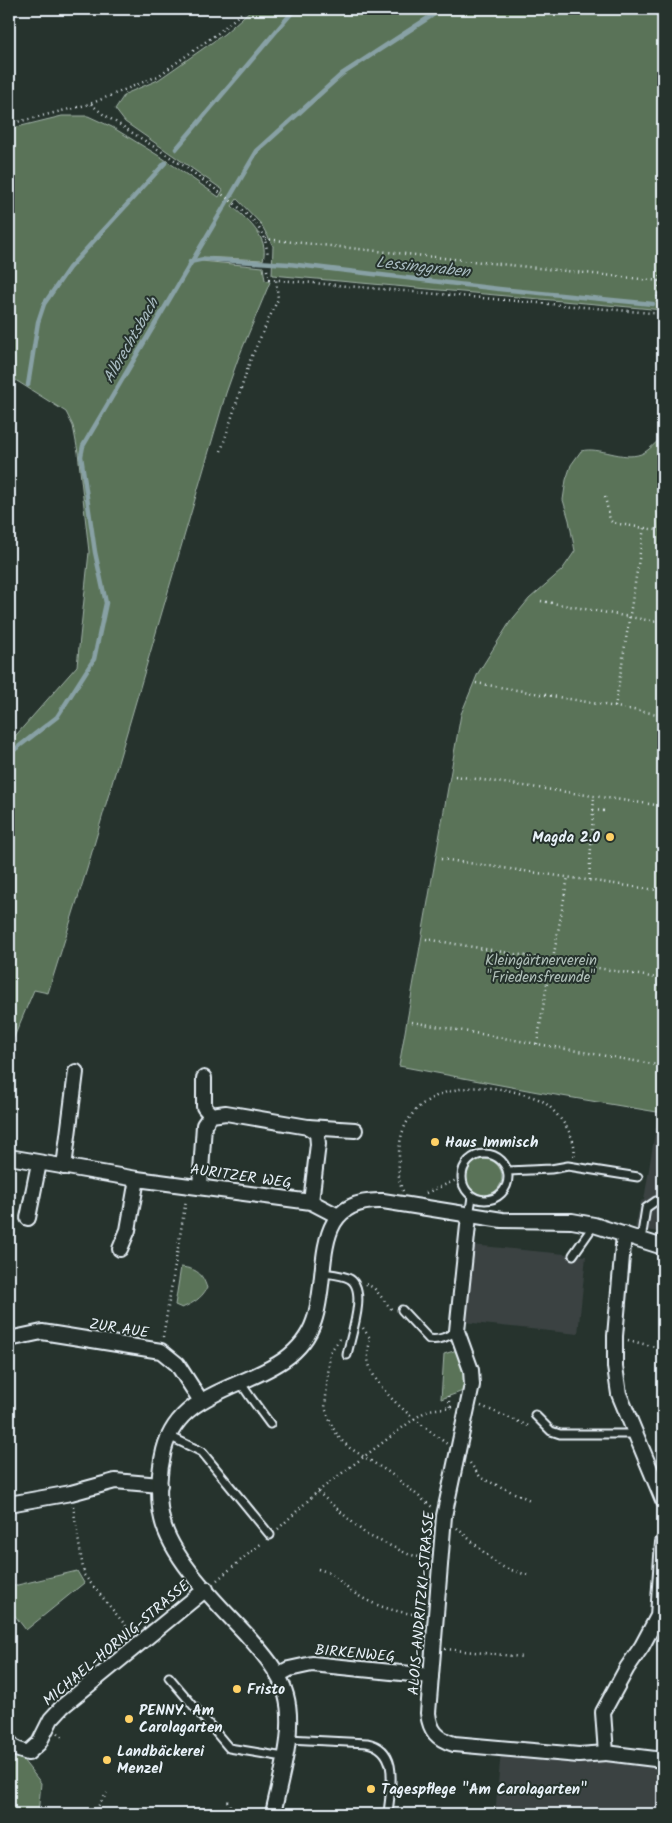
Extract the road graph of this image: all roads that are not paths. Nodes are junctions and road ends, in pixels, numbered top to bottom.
1 (76, 1072) dead end
2 (204, 1078) dead end
3 (211, 1115) junction
4 (308, 1127) junction
5 (355, 1130) dead end
6 (9, 1157) edge
7 (39, 1163) junction
8 (64, 1167) junction
9 (508, 1171) junction
10 (638, 1177) dead end
11 (137, 1179) junction
12 (194, 1186) junction
13 (472, 1197) junction
14 (656, 1201) dead end
15 (311, 1202) junction
16 (338, 1216) junction
17 (470, 1216) junction
18 (28, 1218) dead end
19 (594, 1225) junction
20 (624, 1234) junction
21 (641, 1240) junction
22 (663, 1247) edge
23 (120, 1249) dead end
24 (573, 1255) dead end
25 (323, 1273) junction
26 (402, 1310) dead end
27 (458, 1331) junction
28 (9, 1339) edge
29 (346, 1355) dead end
30 (240, 1382) junction
31 (201, 1401) junction
32 (535, 1415) dead end
33 (270, 1424) dead end
34 (636, 1434) junction
35 (168, 1436) junction
36 (160, 1485) junction
37 (663, 1500) edge
38 (9, 1504) edge
39 (270, 1536) road end
40 (663, 1542) edge
41 (206, 1589) junction
42 (278, 1675) junction
43 (431, 1676) junction
44 (169, 1677) dead end
45 (287, 1739) junction
46 (9, 1742) edge
47 (606, 1752) junction
48 (284, 1757) junction
49 (663, 1760) edge
50 (273, 1814) edge
51 (388, 1814) edge

1 - 8 street
2 - 3 street
3 - 4 street
3 - 12 street
4 - 5 street
4 - 15 street
6 - 7 street, AURITZER WEG
7 - 8 street, AURITZER WEG
7 - 18 street
8 - 11 street, AURITZER WEG
9 - 10 lane
9 - 13 lane
9 - 13 lane
11 - 12 street, AURITZER WEG
11 - 23 street
12 - 15 street, AURITZER WEG
13 - 17 lane
14 - 21 lane
15 - 16 street, AURITZER WEG
16 - 17 street
16 - 25 street
17 - 19 street
17 - 27 street, ALOIS-ANDRITZKI-STRASSE
19 - 20 street
19 - 24 lane
20 - 21 street
20 - 34 street
21 - 22 street
25 - 29 lane
25 - 30 street
26 - 27 lane
27 - 43 street, ALOIS-ANDRITZKI-STRASSE
28 - 31 street, ZUR AUE
30 - 31 street
30 - 33 lane
31 - 35 street
32 - 34 lane
34 - 37 street
35 - 36 street
35 - 39 lane
36 - 38 street
36 - 41 street
40 - 47 street
41 - 42 street
41 - 46 street, MICHAEL-HORNIG-STRASSE
42 - 43 street, BIRKENWEG
42 - 45 street
43 - 47 street, ALOIS-ANDRITZKI-STRASSE
44 - 48 lane
45 - 48 street
45 - 51 lane
47 - 49 street, ALOIS-ANDRITZKI-STRASSE
48 - 50 street

